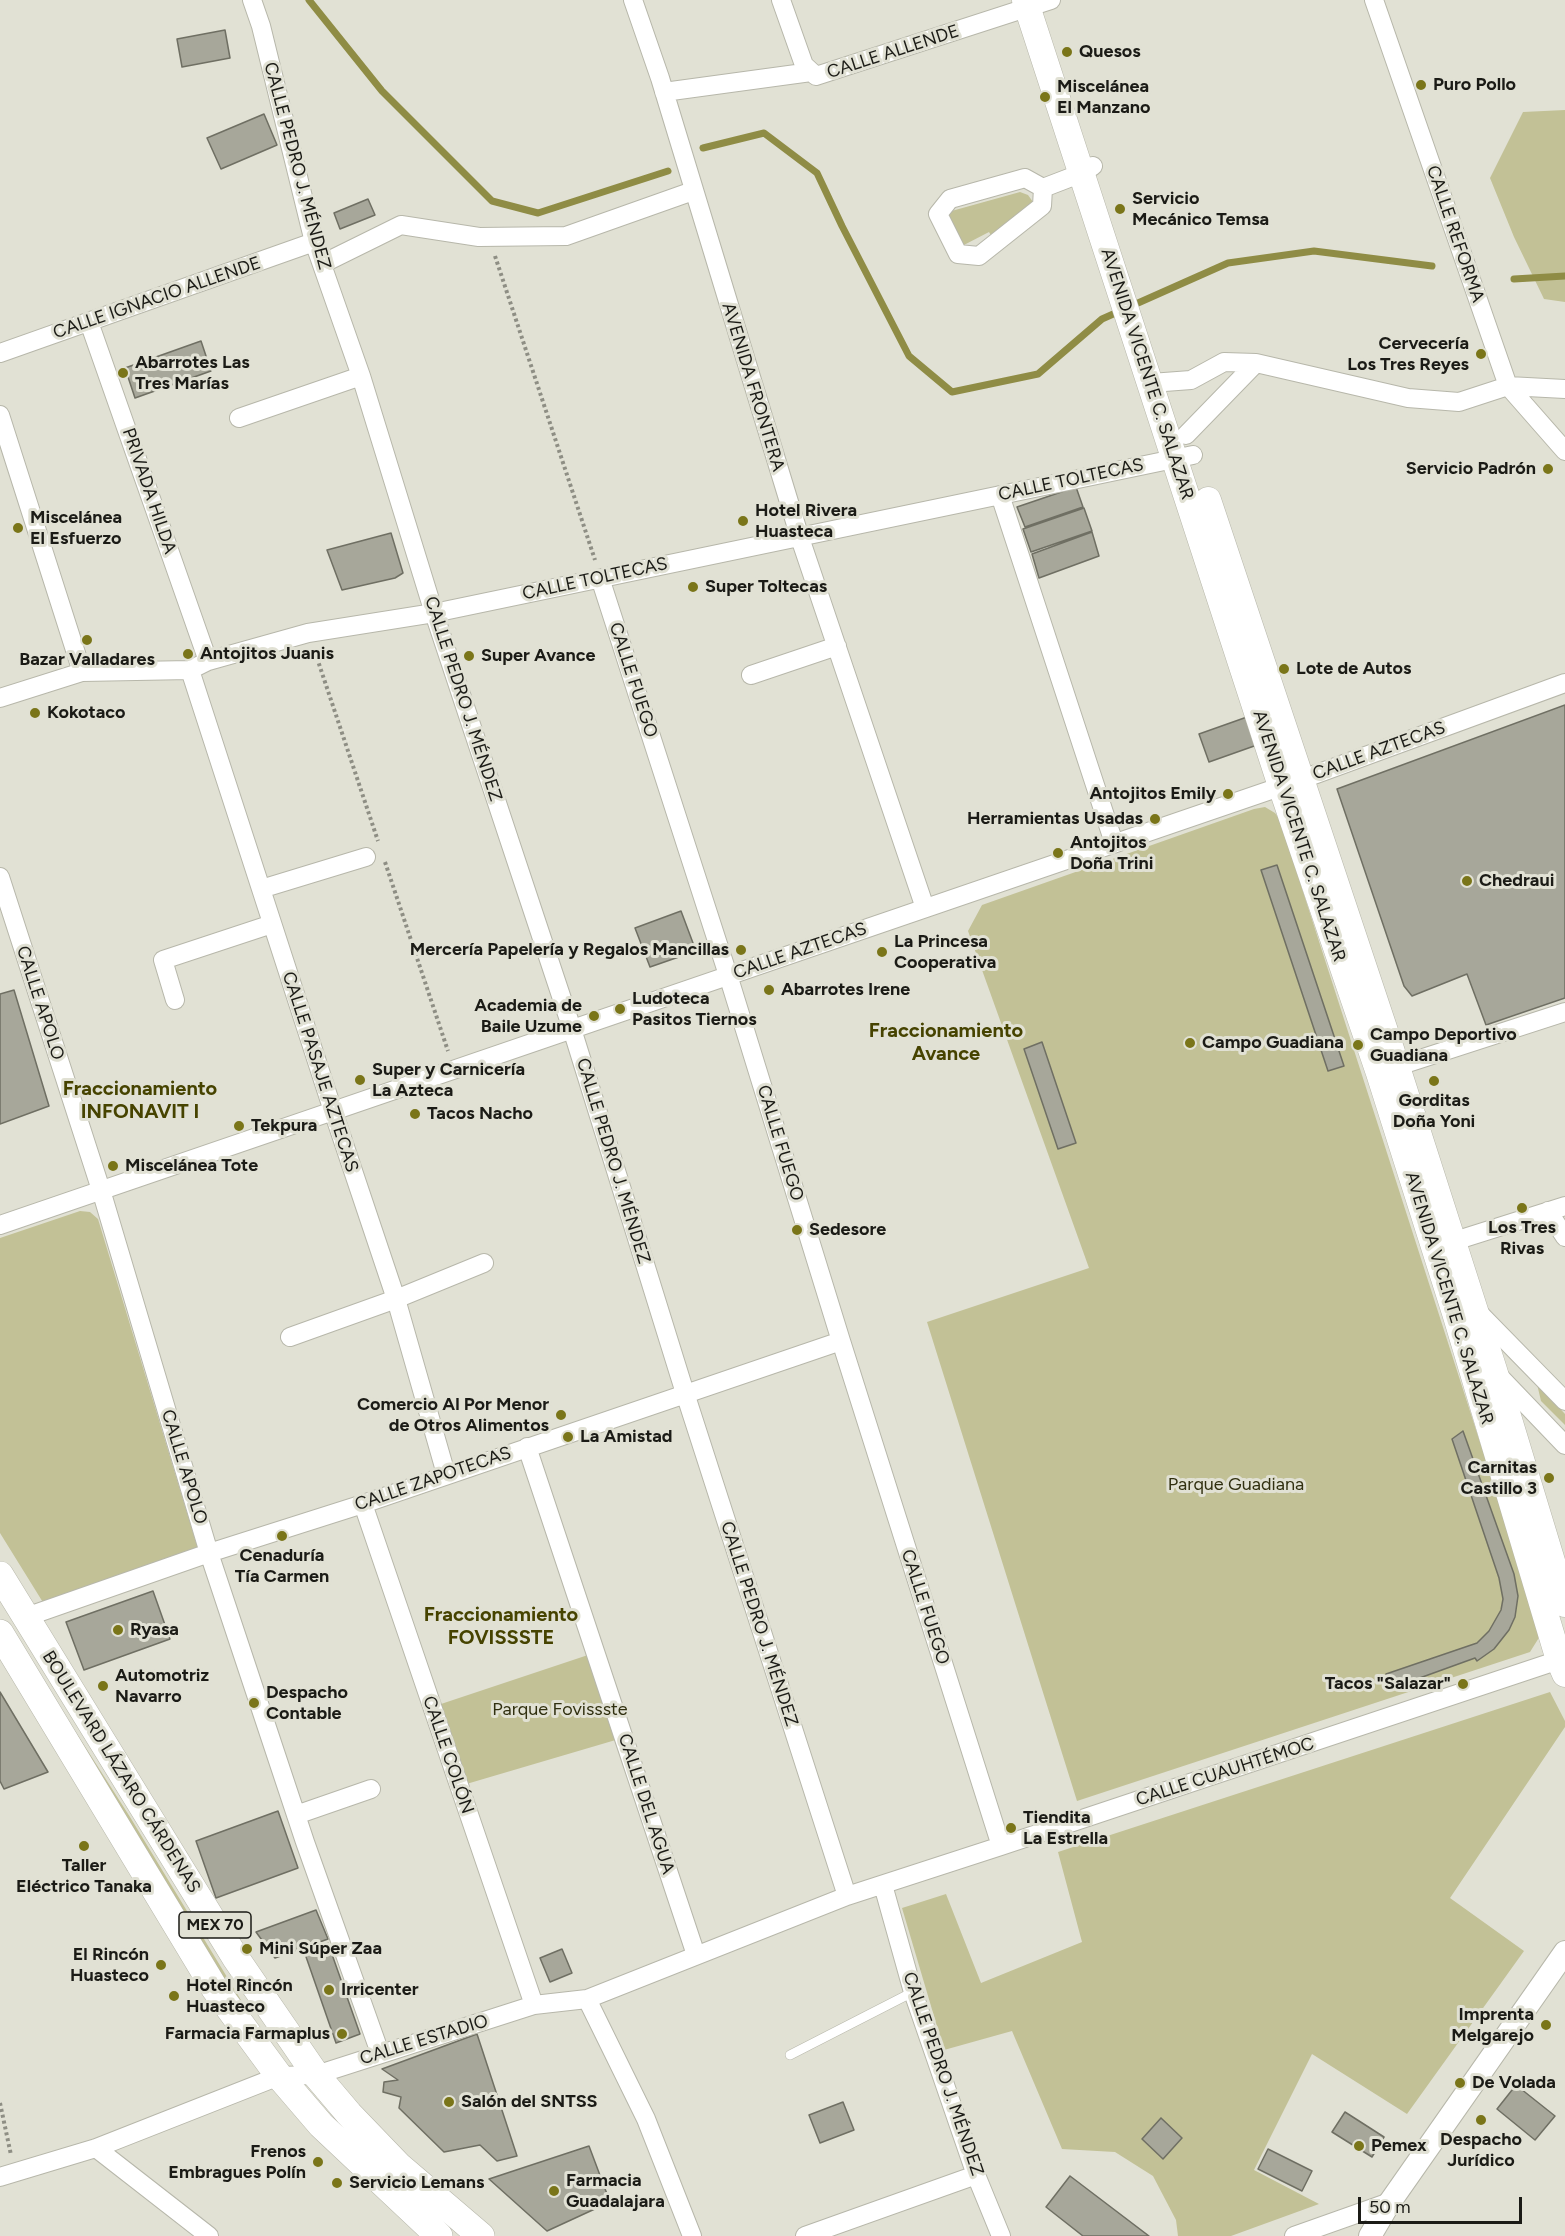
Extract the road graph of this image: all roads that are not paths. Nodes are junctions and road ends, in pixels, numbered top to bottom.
1 (252, 0) edge
2 (633, 0) edge
3 (782, 0) edge
4 (1374, 0) edge
5 (1038, 2) edge
6 (811, 72) junction
7 (664, 92) junction
8 (1088, 169) junction
9 (1043, 188) junction
10 (693, 191) junction
11 (314, 242) junction
12 (322, 264) junction
13 (89, 322) junction
14 (0, 353) edge
15 (1256, 363) junction
16 (361, 376) junction
17 (1160, 383) junction
18 (1508, 386) junction
19 (1565, 389) edge
20 (0, 415) edge
21 (239, 418) dead end
22 (1185, 449) junction
23 (1565, 451) edge
24 (1000, 495) junction
25 (800, 538) junction
26 (600, 578) junction
27 (434, 613) junction
28 (837, 646) junction
29 (208, 661) junction
30 (190, 670) junction
31 (82, 672) junction
32 (751, 675) dead end
33 (1565, 683) edge
34 (0, 698) edge
35 (1291, 783) junction
36 (1114, 843) junction
37 (366, 857) dead end
38 (0, 877) edge
39 (261, 889) junction
40 (925, 908) junction
41 (272, 924) junction
42 (728, 975) junction
43 (175, 1000) dead end
44 (1565, 1012) edge
45 (572, 1029) junction
46 (1388, 1070) junction
47 (333, 1111) junction
48 (101, 1190) junction
49 (1556, 1208) edge
50 (0, 1225) edge
51 (1565, 1237) edge
52 (1443, 1244) junction
53 (484, 1263) dead end
54 (396, 1299) junction
55 (1464, 1321) junction
56 (290, 1337) dead end
57 (841, 1341) junction
58 (1494, 1370) junction
59 (686, 1393) junction
60 (1565, 1401) edge
61 (1565, 1445) edge
62 (527, 1447) junction
63 (446, 1474) junction
64 (363, 1504) junction
65 (209, 1553) junction
66 (0, 1575) edge
67 (1565, 1604) edge
68 (26, 1617) junction
69 (0, 1633) edge
70 (1563, 1663) edge
71 (370, 1790) dead end
72 (296, 1815) junction
73 (1001, 1846) junction
74 (883, 1885) junction
75 (847, 1896) junction
76 (1565, 1952) edge
77 (696, 1956) junction
78 (913, 1992) junction
79 (587, 1999) junction
80 (534, 2006) junction
81 (380, 2053) junction
82 (790, 2055) dead end
83 (316, 2075) junction
84 (279, 2076) junction
85 (96, 2148) junction
86 (8, 2175) edge
87 (976, 2175) junction
88 (1390, 2202) junction
89 (204, 2234) edge
90 (440, 2236) edge
91 (481, 2236) edge
92 (692, 2236) edge
93 (805, 2236) edge
94 (1001, 2236) edge
95 (1294, 2236) edge
96 (1370, 2236) edge

1 - 11 street, CALLE PEDRO J. MÉNDEZ
2 - 7 street, AVENIDA FRONTERA
3 - 6 street, CALLE ALLENDE
4 - 18 street, CALLE REFORMA
5 - 6 street, CALLE ALLENDE
5 - 8 main road, AVENIDA VICENTE C. SALAZAR
6 - 7 street
7 - 10 street, AVENIDA FRONTERA
8 - 9 street
8 - 17 main road, AVENIDA VICENTE C. SALAZAR
9 - 9 street
10 - 12 street
10 - 25 street, AVENIDA FRONTERA
11 - 12 street, CALLE PEDRO J. MÉNDEZ
11 - 13 street, CALLE IGNACIO ALLENDE
12 - 16 street, CALLE PEDRO J. MÉNDEZ
13 - 14 street, CALLE IGNACIO ALLENDE
13 - 29 street, PRIVADA HILDA
15 - 17 street
15 - 18 street
15 - 22 street
16 - 21 street
16 - 27 street, CALLE PEDRO J. MÉNDEZ
17 - 22 main road, AVENIDA VICENTE C. SALAZAR
18 - 19 street
18 - 23 street, CALLE REFORMA
20 - 31 street
22 - 24 street, CALLE TOLTECAS
22 - 35 main road, AVENIDA VICENTE C. SALAZAR
24 - 25 street, CALLE TOLTECAS
24 - 36 street
25 - 26 street, CALLE TOLTECAS
25 - 28 street, AVENIDA FRONTERA
26 - 27 street, CALLE TOLTECAS
26 - 42 street, CALLE FUEGO
27 - 29 street, CALLE TOLTECAS
27 - 45 street, CALLE PEDRO J. MÉNDEZ
28 - 32 street
28 - 40 street, AVENIDA FRONTERA
29 - 30 street, CALLE TOLTECAS
30 - 31 street, CALLE TOLTECAS
30 - 39 street, CALLE PASAJE AZTECAS
31 - 34 street, CALLE TOLTECAS
33 - 35 street, CALLE AZTECAS
35 - 36 street, CALLE AZTECAS
35 - 46 main road, AVENIDA VICENTE C. SALAZAR
36 - 40 street, CALLE AZTECAS
37 - 39 street
38 - 48 street, CALLE APOLO
39 - 41 street, CALLE PASAJE AZTECAS
40 - 42 street, CALLE AZTECAS
41 - 43 street
41 - 47 street, CALLE PASAJE AZTECAS
42 - 45 street, CALLE AZTECAS
42 - 57 street, CALLE FUEGO
44 - 46 street
45 - 47 street, CALLE AZTECAS
45 - 59 street, CALLE PEDRO J. MÉNDEZ
46 - 52 main road, AVENIDA VICENTE C. SALAZAR
47 - 48 street, CALLE AZTECAS
47 - 54 street, CALLE PASAJE AZTECAS
48 - 50 street, CALLE AZTECAS
48 - 65 street, CALLE APOLO
49 - 51 street
49 - 52 street
52 - 55 main road, AVENIDA VICENTE C. SALAZAR
53 - 54 street
54 - 56 street
54 - 63 street, CALLE PASAJE AZTECAS
55 - 58 main road, AVENIDA VICENTE C. SALAZAR
55 - 60 street
55 - 70 main road, AVENIDA VICENTE C. SALAZAR
57 - 59 street, CALLE ZAPOTECAS
57 - 73 street, CALLE FUEGO
58 - 61 street
58 - 67 main road, AVENIDA VICENTE C. SALAZAR
59 - 62 street, CALLE ZAPOTECAS
59 - 75 street, CALLE PEDRO J. MÉNDEZ
62 - 63 street, CALLE ZAPOTECAS
62 - 77 street, CALLE DEL AGUA
63 - 64 street, CALLE ZAPOTECAS
64 - 65 street, CALLE ZAPOTECAS
64 - 80 street, CALLE COLÓN
65 - 68 street, CALLE ZAPOTECAS
65 - 72 street, CALLE APOLO
66 - 68 main road, BOULEVARD LÁZARO CÁRDENAS / MEX 70
68 - 83 main road, BOULEVARD LÁZARO CÁRDENAS / MEX 70
69 - 84 main road, BOULEVARD LÁZARO CÁRDENAS / MEX 70
70 - 73 street, CALLE CUAUHTÉMOC
71 - 72 street
72 - 81 street, CALLE APOLO
73 - 74 street, CALLE CUAUHTÉMOC
74 - 75 street
74 - 78 street, CALLE PEDRO J. MÉNDEZ
75 - 77 street, CALLE ESTADIO
76 - 88 street
77 - 79 street, CALLE ESTADIO
78 - 82 lane
78 - 87 street, CALLE PEDRO J. MÉNDEZ
79 - 80 street, CALLE ESTADIO
79 - 92 street
80 - 81 street, CALLE ESTADIO
81 - 83 street, CALLE ESTADIO
83 - 84 street, CALLE ESTADIO
83 - 91 main road, BOULEVARD LÁZARO CÁRDENAS / MEX 70
84 - 85 street, CALLE ESTADIO
84 - 90 main road, BOULEVARD LÁZARO CÁRDENAS / MEX 70
85 - 86 street, CALLE ESTADIO
85 - 89 street
87 - 93 street
87 - 94 street, CALLE PEDRO J. MÉNDEZ
88 - 95 street
88 - 96 street

